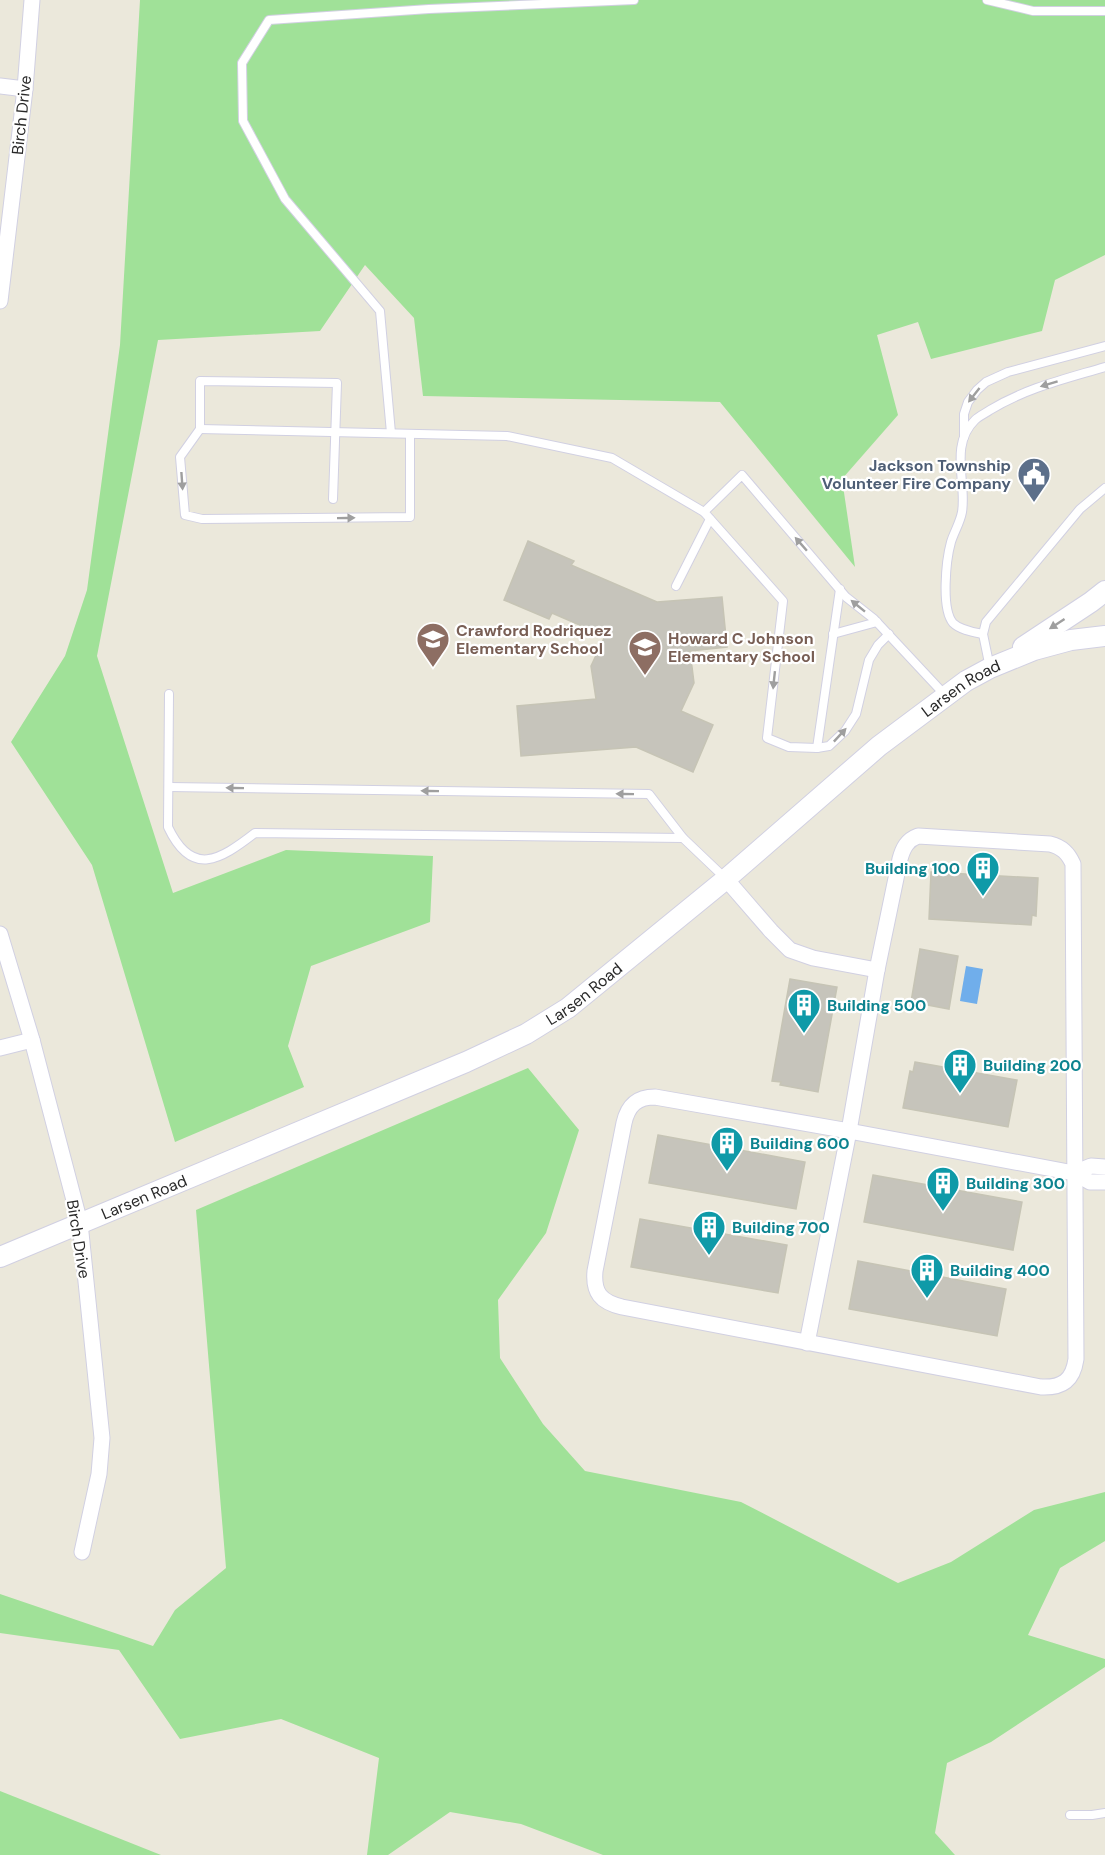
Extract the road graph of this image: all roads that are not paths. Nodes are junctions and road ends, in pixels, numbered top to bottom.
1 (32, 0) edge
2 (634, 0) edge
3 (987, 0) edge
4 (1105, 11) edge
5 (0, 86) edge
6 (25, 89) junction
7 (0, 301) edge
8 (1105, 346) edge
9 (1105, 367) edge
10 (200, 429) junction
11 (336, 432) junction
12 (391, 434) junction
13 (410, 434) junction
14 (964, 437) junction
15 (1105, 488) edge
16 (333, 499) dead end
17 (704, 512) junction
18 (710, 519) junction
19 (676, 586) dead end
20 (840, 588) junction
21 (1105, 591) edge
22 (877, 622) junction
23 (833, 634) junction
24 (889, 634) junction
25 (982, 634) junction
26 (1105, 636) edge
27 (990, 668) junction
28 (169, 694) dead end
29 (945, 695) junction
30 (817, 748) junction
31 (169, 787) junction
32 (683, 838) junction
33 (726, 879) junction
34 (0, 934) edge
35 (877, 970) junction
36 (32, 1040) junction
37 (0, 1048) edge
38 (849, 1131) junction
39 (1105, 1167) edge
40 (1074, 1173) junction
41 (1105, 1182) edge
42 (80, 1222) junction
43 (0, 1257) edge
44 (807, 1343) junction
45 (82, 1552) dead end
46 (1105, 1812) edge
47 (1070, 1815) dead end

1 - 6 street, Birch Drive
2 - 12 lane
3 - 4 lane
5 - 6 street
6 - 7 street, Birch Drive
8 -> 14 lane
9 -> 14 lane
10 - 11 lane
10 - 11 lane
10 -> 13 lane
11 - 12 lane
11 - 16 lane
12 - 13 lane
13 - 17 lane
14 - 25 lane
15 - 25 lane
17 - 18 lane
20 -> 17 lane
18 - 19 lane
18 -> 30 lane
22 -> 20 lane
20 - 23 lane
21 -> 27 street
22 - 23 lane
22 - 24 lane
23 - 30 lane
24 - 29 lane
30 -> 24 lane
25 - 27 lane
26 - 27 street, Larsen Road
27 - 29 street, Larsen Road
28 - 31 lane
29 - 33 street, Larsen Road
32 -> 31 lane
31 - 32 lane
32 - 33 lane
33 - 35 street
33 - 42 street, Larsen Road
34 - 36 street, Birch Drive
35 - 38 street
35 - 40 street
36 - 37 street
36 - 42 street, Birch Drive
38 - 40 street
38 - 44 street
38 - 44 street
39 - 40 street
40 - 41 street
40 - 44 street
42 - 43 street, Larsen Road
42 - 45 street, Birch Drive
46 - 47 lane

